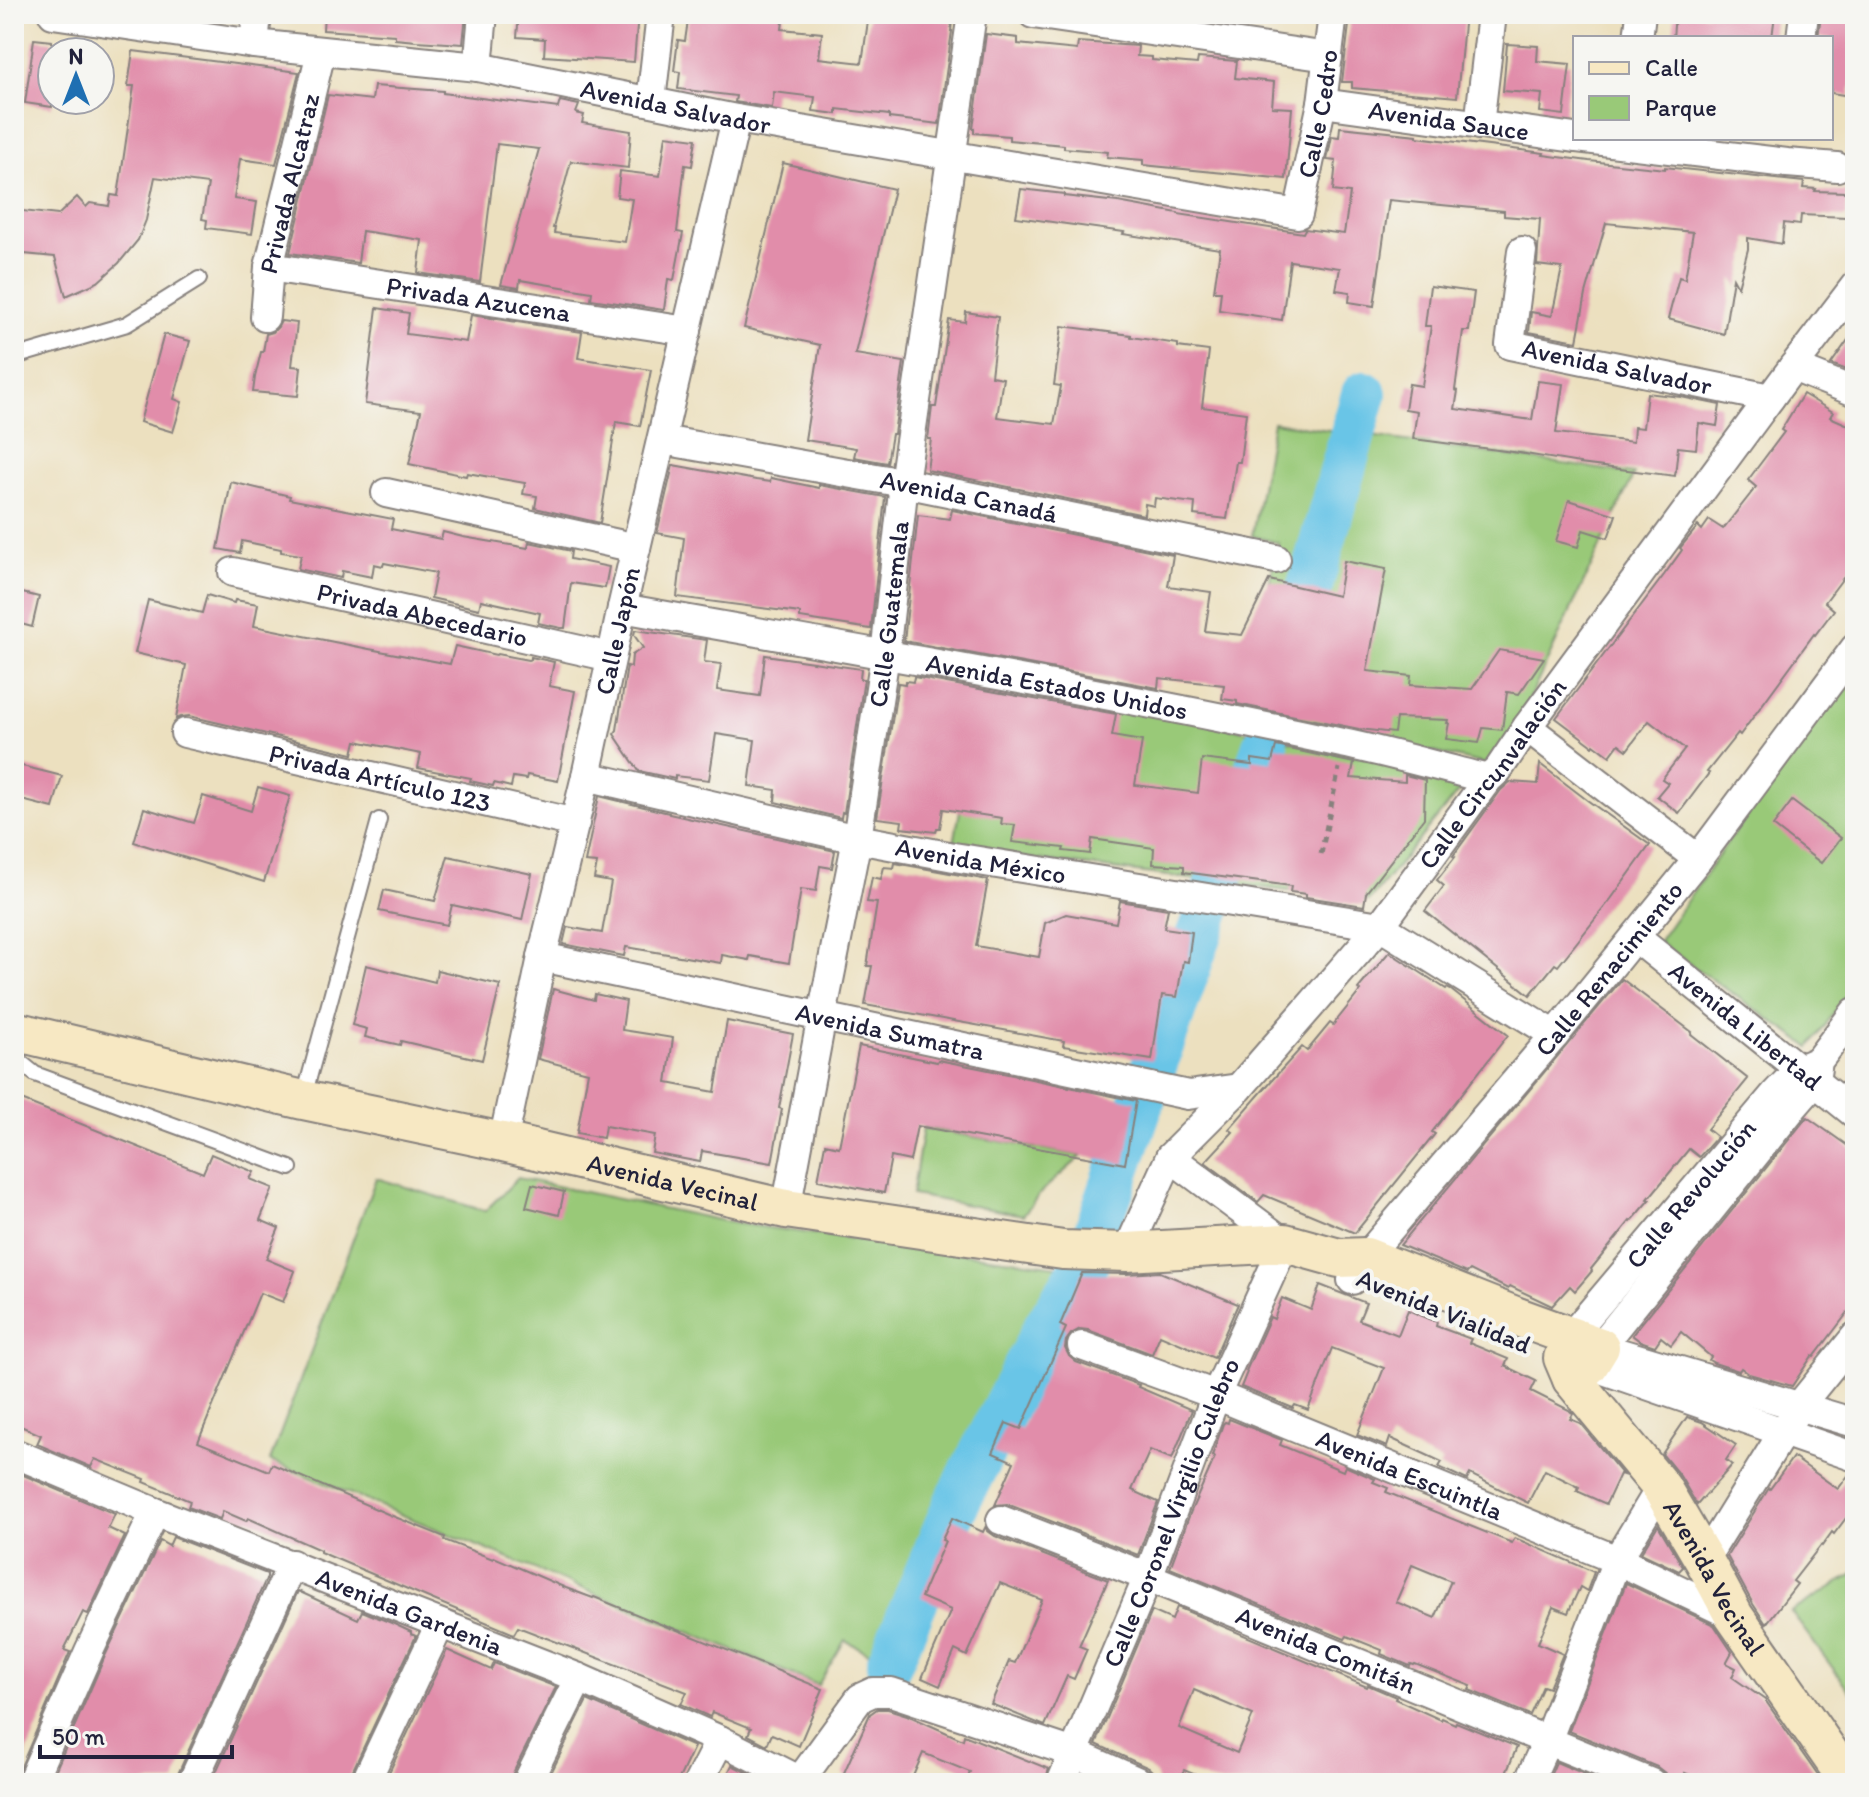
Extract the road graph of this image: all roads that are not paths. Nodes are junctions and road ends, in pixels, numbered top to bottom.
1 (53, 14) edge
2 (257, 14) edge
3 (483, 14) edge
4 (661, 14) edge
5 (972, 14) edge
6 (1033, 14) edge
7 (1333, 14) edge
8 (1492, 14) edge
9 (1641, 14) edge
10 (1804, 14) edge
11 (1638, 36) edge
12 (1801, 36) edge
13 (254, 44) junction
14 (321, 52) junction
15 (1328, 57) junction
16 (478, 67) junction
17 (651, 101) junction
18 (1322, 103) junction
19 (736, 119) junction
20 (1479, 125) junction
21 (1573, 138) edge
22 (1624, 141) edge
23 (1788, 151) edge
24 (952, 154) junction
25 (1837, 167) dead end
26 (1298, 214) joint
27 (1522, 251) dead end
28 (269, 267) junction
29 (199, 279) dead end
30 (1855, 286) edge
31 (265, 317) dead end
32 (687, 331) junction
33 (14, 357) edge
34 (1793, 367) junction
35 (1855, 392) edge
36 (1770, 398) junction
37 (662, 440) junction
38 (904, 483) junction
39 (386, 493) dead end
40 (636, 548) junction
41 (1276, 559) dead end
42 (233, 572) dead end
43 (622, 608) junction
44 (1855, 648) edge
45 (885, 655) junction
46 (611, 657) junction
47 (1527, 727) junction
48 (185, 733) dead end
49 (586, 776) junction
50 (1488, 779) junction
51 (379, 820) dead end
52 (575, 823) junction
53 (857, 839) junction
54 (1698, 859) junction
55 (1380, 926) junction
56 (1635, 937) junction
57 (542, 957) junction
58 (1855, 1012) edge
59 (822, 1016) junction
60 (14, 1031) edge
61 (1555, 1035) junction
62 (14, 1057) edge
63 (1811, 1071) junction
64 (1239, 1088) junction
65 (303, 1100) junction
66 (1855, 1114) edge
67 (503, 1142) junction
68 (1170, 1157) junction
69 (290, 1168) dead end
70 (786, 1209) junction
71 (1285, 1243) junction
72 (1127, 1252) junction
73 (1352, 1265) junction
74 (1855, 1337) edge
75 (1082, 1346) dead end
76 (1579, 1357) junction
77 (1216, 1395) junction
78 (1800, 1405) junction
79 (1855, 1423) edge
80 (1785, 1433) junction
81 (14, 1453) edge
82 (1855, 1457) edge
83 (1661, 1487) junction
84 (155, 1512) junction
85 (1001, 1520) dead end
86 (1617, 1560) junction
87 (1704, 1560) junction
88 (292, 1564) junction
89 (1148, 1577) junction
90 (1734, 1616) junction
91 (440, 1624) junction
92 (579, 1678) junction
93 (720, 1740) junction
94 (1547, 1741) junction
95 (1074, 1753) junction
96 (799, 1782) edge
97 (31, 1783) edge
98 (192, 1783) edge
99 (365, 1783) edge
100 (527, 1783) edge
101 (698, 1783) edge
102 (1061, 1783) edge
103 (1141, 1783) edge
104 (1528, 1783) edge
105 (1651, 1783) edge
106 (1850, 1783) edge

1 - 13 street, Avenida Salvador
2 - 13 street
3 - 16 street
4 - 17 street
5 - 24 street, Calle Guatemala
6 - 15 street
7 - 15 street, Calle Cedro
8 - 20 street
9 - 11 street
10 - 12 street
13 - 14 street, Avenida Salvador
14 - 16 street, Avenida Salvador
14 - 28 street, Privada Alcatraz
15 - 18 street, Calle Cedro
16 - 17 street, Avenida Salvador
17 - 19 street, Avenida Salvador
18 - 20 street, Avenida Sauce
18 - 26 street, Calle Cedro
19 - 24 street, Avenida Salvador
19 - 32 street, Calle Japón
20 - 21 street, Avenida Sauce
22 - 23 street, Avenida Sauce
23 - 25 street, Avenida Sauce
24 - 26 street, Avenida Salvador
24 - 38 street, Calle Guatemala
27 - 36 street, Avenida Salvador
28 - 31 street, Privada Alcatraz
28 - 32 street, Privada Azucena
29 - 33 lane
30 - 34 street, Calle Circunvalación
32 - 37 street, Calle Japón
34 - 35 street
34 - 36 street, Calle Circunvalación
36 - 47 street, Calle Circunvalación
37 - 38 street, Avenida Canadá
37 - 40 street, Calle Japón
38 - 41 street, Avenida Canadá
38 - 45 street, Calle Guatemala
39 - 40 street
40 - 43 street, Calle Japón
42 - 46 street, Privada Abecedario
43 - 45 street, Avenida Estados Unidos
43 - 46 street, Calle Japón
44 - 54 street, Calle Renacimiento
45 - 50 street, Avenida Estados Unidos
45 - 53 street, Calle Guatemala
46 - 49 street, Calle Japón
47 - 50 street, Calle Circunvalación
47 - 54 street
48 - 52 street, Privada Artículo 123
49 - 52 street, Calle Japón
49 - 53 street, Avenida México
50 - 55 street, Calle Circunvalación
51 - 65 lane
52 - 57 street, Calle Japón
53 - 55 street, Avenida México
53 - 59 street, Calle Guatemala
54 - 56 street, Calle Renacimiento
55 - 61 street
55 - 64 street, Calle Circunvalación
56 - 61 street, Calle Renacimiento
56 - 63 street, Avenida Libertad
57 - 59 street, Avenida Sumatra
57 - 67 street, Calle Japón
58 - 63 street, Calle Revolución
59 - 64 street, Avenida Sumatra
59 - 70 street, Calle Guatemala
60 - 65 street, Avenida Vecinal
61 - 73 street, Calle Renacimiento
62 - 69 lane
63 - 66 street, Avenida Libertad
63 - 76 street, Calle Revolución
64 - 68 street, Calle Circunvalación
65 - 67 street, Avenida Vecinal
67 - 70 street, Avenida Vecinal
68 - 71 street
68 - 72 street, Calle Circunvalación
70 - 72 street, Avenida Vecinal
71 - 72 street, Avenida Vecinal
71 - 73 street, Avenida Vecinal
71 - 77 street, Calle Coronel Virgilio Culebro
73 - 76 street, Avenida Vialidad
74 - 78 street
75 - 77 street, Avenida Escuintla
76 - 78 street, Avenida Vialidad
76 - 80 street, Avenida Vialidad
76 - 83 street, Avenida Vecinal
77 - 86 street, Avenida Escuintla
77 - 89 street, Calle Coronel Virgilio Culebro
78 - 79 street, Avenida Vialidad
78 - 80 street
80 - 82 street, Avenida Vialidad
80 - 87 street
81 - 84 street, Avenida Gardenia
83 - 86 street
83 - 87 street, Avenida Vecinal
84 - 88 street, Avenida Gardenia
84 - 97 street
85 - 89 street, Avenida Comitán
86 - 90 street, Avenida Escuintla
86 - 94 street
87 - 90 street, Avenida Vecinal
88 - 91 street, Avenida Gardenia
88 - 98 street
89 - 94 street, Avenida Comitán
89 - 95 street, Calle Coronel Virgilio Culebro
90 - 106 street, Avenida Vecinal
91 - 92 street, Avenida Gardenia
91 - 99 street
92 - 93 street, Avenida Gardenia
92 - 100 street
93 - 96 street, Avenida Gardenia
93 - 101 street
94 - 104 street
94 - 105 street, Avenida Comitán
95 - 96 street
95 - 102 street, Calle Coronel Virgilio Culebro
95 - 103 street

